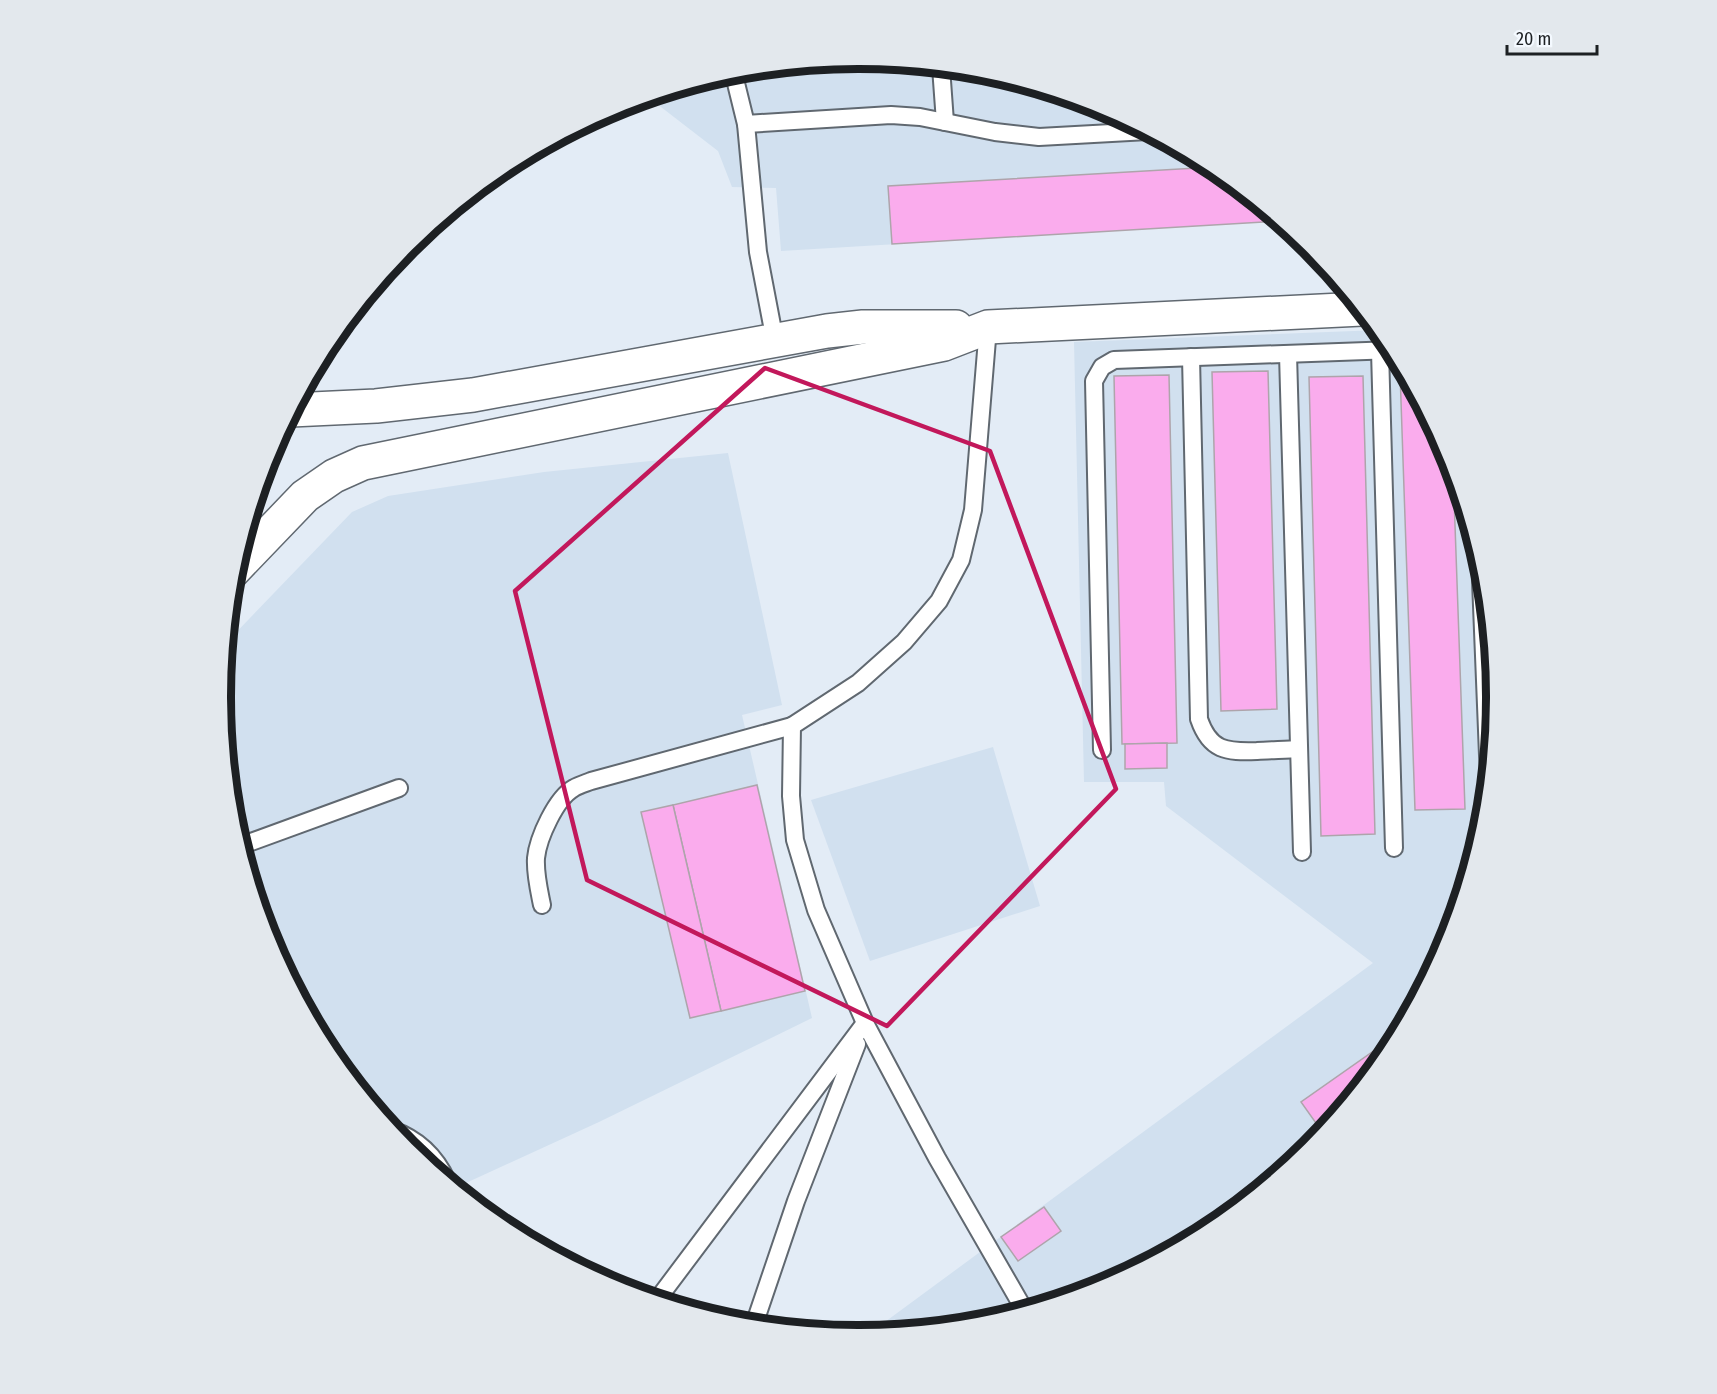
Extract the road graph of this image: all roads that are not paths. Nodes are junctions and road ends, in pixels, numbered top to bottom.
1 (942, 74) edge
2 (735, 81) edge
3 (945, 122) junction
4 (746, 124) junction
5 (1131, 132) edge
6 (1352, 309) edge
7 (988, 327) junction
8 (775, 340) junction
9 (1382, 350) edge
10 (1288, 354) junction
11 (1191, 357) junction
12 (1387, 358) edge
13 (300, 410) edge
14 (247, 556) edge
15 (1483, 639) edge
16 (1486, 702) edge
17 (792, 726) junction
18 (1102, 750) dead end
19 (1299, 750) junction
20 (399, 788) dead end
21 (248, 843) edge
22 (1394, 848) dead end
23 (1302, 852) dead end
24 (542, 905) dead end
25 (865, 1023) junction
26 (412, 1139) edge
27 (433, 1158) edge
28 (662, 1294) edge
29 (1021, 1304) edge
30 (757, 1317) edge

1 - 3 lane
2 - 4 lane
3 - 4 lane
3 - 5 lane
4 - 8 lane
6 - 7 street
7 - 8 street
7 - 14 street
7 - 17 lane
8 - 13 street
9 - 10 lane
10 - 11 lane
10 - 19 lane
11 - 18 lane
11 - 19 lane
12 - 22 lane
15 - 16 lane
17 - 24 lane
17 - 25 lane
19 - 23 lane
20 - 21 lane
25 - 28 lane
25 - 29 lane
25 - 30 lane
26 - 27 lane

